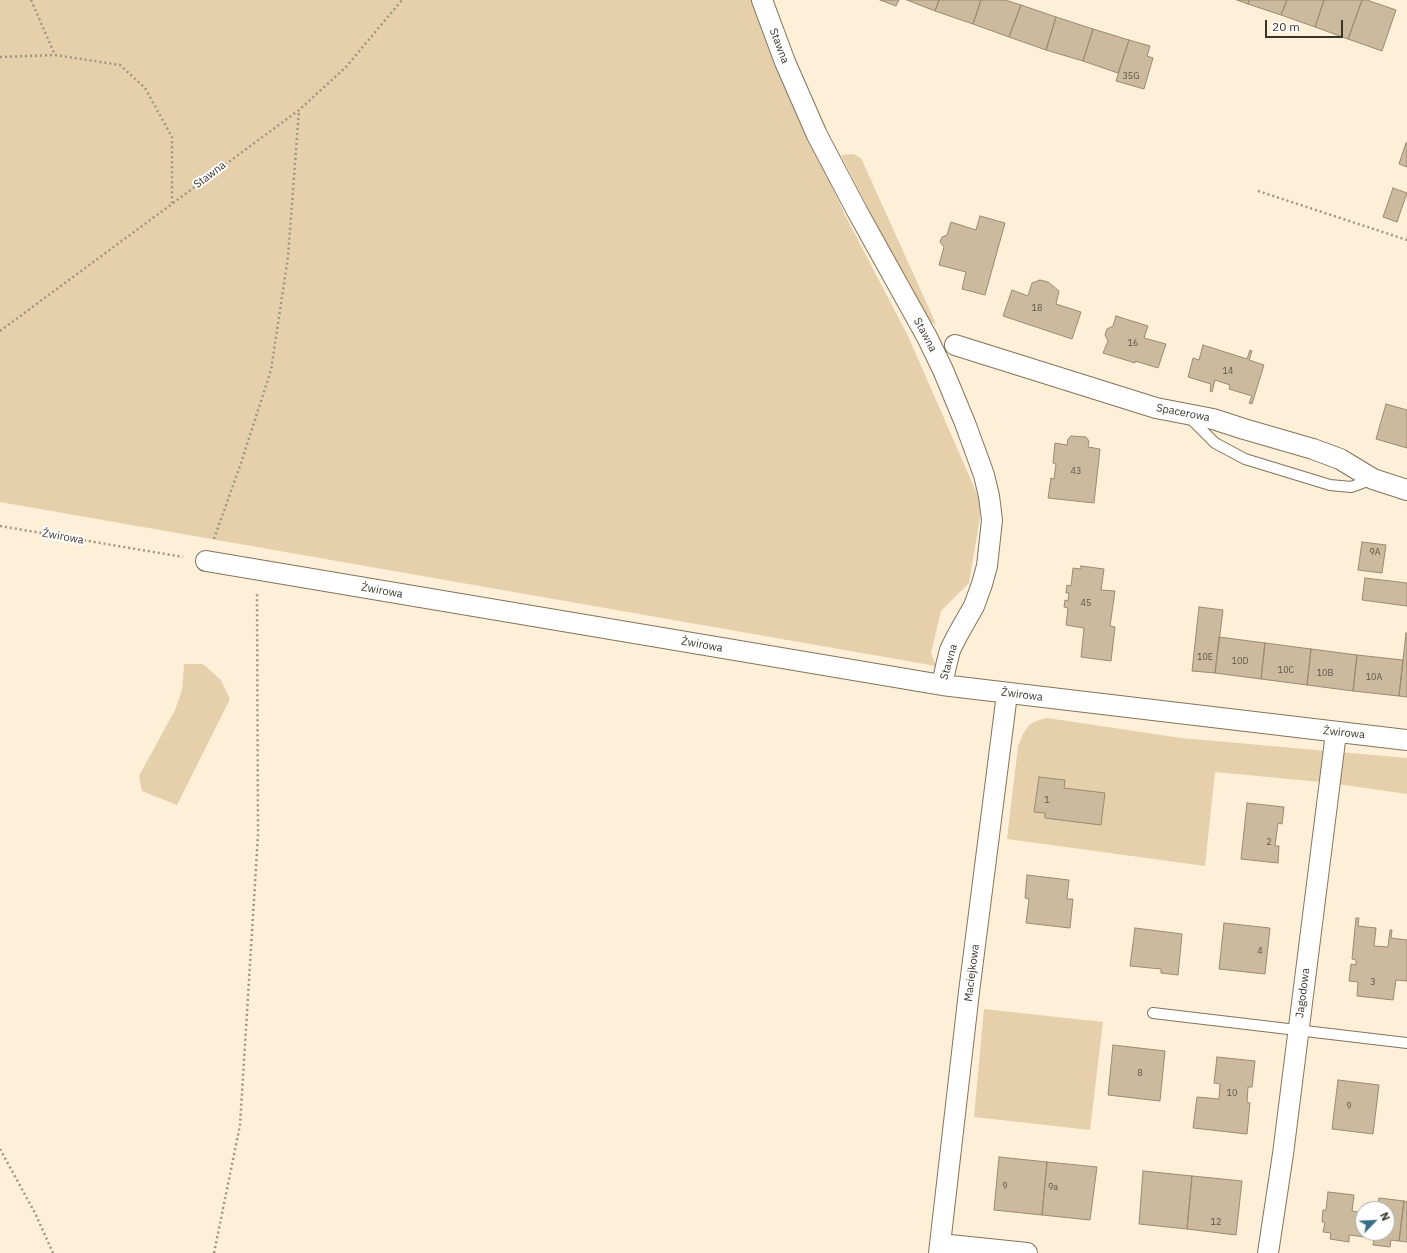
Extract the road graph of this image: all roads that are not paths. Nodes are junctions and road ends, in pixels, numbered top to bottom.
1 (762, 0) edge
2 (955, 345) dead end
3 (1185, 414) junction
4 (1373, 479) junction
5 (1407, 490) edge
6 (206, 561) road end
7 (942, 686) junction
8 (1007, 694) junction
9 (1336, 733) junction
10 (1407, 740) edge
11 (1153, 1013) dead end
12 (1298, 1031) junction
13 (1407, 1043) edge
14 (940, 1248) edge
15 (1027, 1253) edge
16 (1268, 1253) edge

1 - 7 street, Stawna
2 - 3 street, Spacerowa
3 - 4 street, Spacerowa
3 - 4 lane
4 - 5 street, Spacerowa
6 - 7 street, Żwirowa
7 - 8 street, Żwirowa
8 - 9 street, Żwirowa
8 - 14 street, Maciejkowa
9 - 10 street, Żwirowa
9 - 12 street, Jagodowa
11 - 12 lane
12 - 13 lane
12 - 16 street, Jagodowa
14 - 15 street

